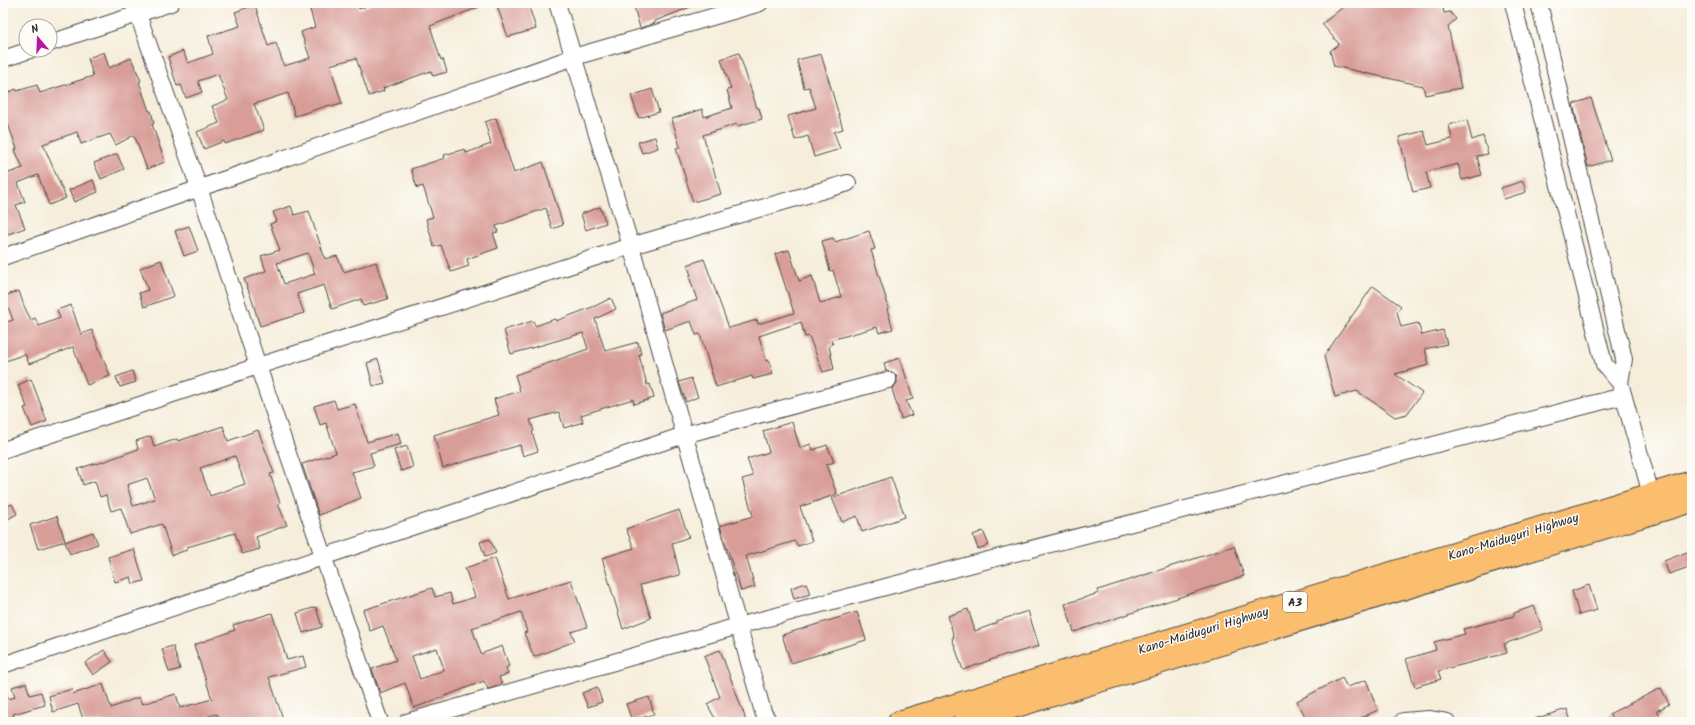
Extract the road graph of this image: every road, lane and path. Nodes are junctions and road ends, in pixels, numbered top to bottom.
1 (171, 3) edge
2 (557, 3) edge
3 (760, 3) edge
4 (1513, 3) edge
5 (1539, 3) edge
6 (136, 8) edge
7 (58, 40) edge
8 (18, 54) edge
9 (574, 57) junction
10 (3, 59) edge
11 (848, 183) dead end
12 (199, 188) junction
13 (631, 246) junction
14 (3, 257) edge
15 (258, 366) junction
16 (888, 380) dead end
17 (1622, 389) junction
18 (684, 435) junction
19 (3, 450) edge
20 (1692, 482) edge
21 (1692, 501) edge
22 (1654, 503) junction
23 (324, 557) junction
24 (738, 626) junction
25 (3, 665) edge
26 (765, 719) edge
27 (1402, 721) edge
28 (380, 722) edge
29 (407, 722) edge
30 (899, 722) edge
31 (964, 722) edge
32 (1447, 722) edge

1 - 6 street
2 - 9 street
3 - 9 street
4 - 17 street
5 - 17 street
6 - 7 street
6 - 12 street
8 - 10 street
9 - 12 street
9 - 13 street
11 - 13 street
12 - 14 street
12 - 15 street
13 - 15 street
13 - 18 street
15 - 19 street
15 - 23 street
16 - 18 street
17 - 22 street
17 - 24 street
18 - 23 street
18 - 24 street
20 - 22 highway, Kano-Maiduguri Highway / A3
21 - 22 highway, Kano-Maiduguri Highway / A3
22 - 30 highway, Kano-Maiduguri Highway / A3
22 - 31 highway, Kano-Maiduguri Highway / A3
23 - 25 street
23 - 28 street
24 - 26 street
24 - 29 street
27 - 32 street

